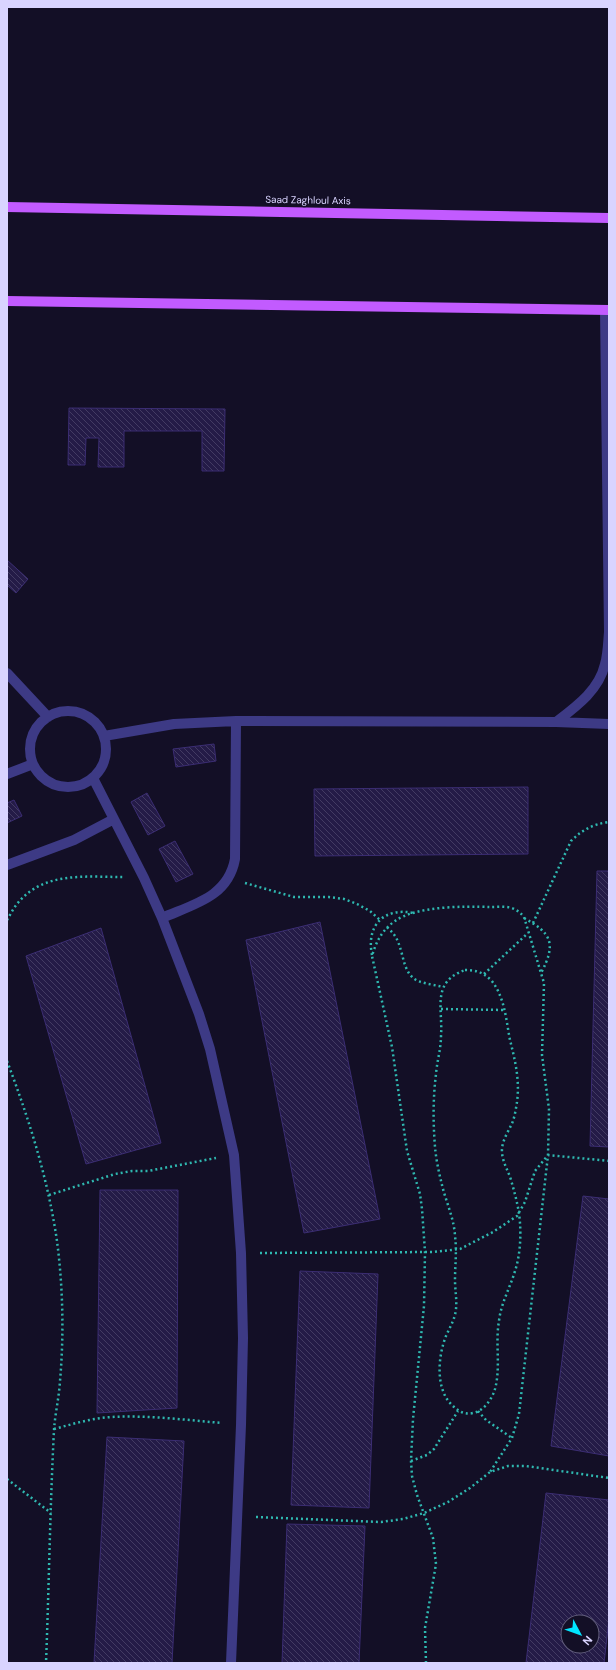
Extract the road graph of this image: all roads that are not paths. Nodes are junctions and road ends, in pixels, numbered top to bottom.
1 (7, 207) edge
2 (609, 218) edge
3 (7, 301) edge
4 (607, 310) edge
5 (607, 662) edge
6 (7, 674) edge
7 (48, 717) junction
8 (236, 721) junction
9 (556, 722) junction
10 (609, 724) edge
11 (104, 736) junction
12 (33, 764) junction
13 (7, 774) edge
14 (93, 778) junction
15 (114, 819) junction
16 (7, 865) edge
17 (162, 918) junction
18 (231, 1663) edge

1 - 2 main road, Saad Zaghloul Axis
3 - 4 main road
4 - 5 street
5 - 9 street
6 - 7 street
7 - 11 street
7 - 12 street
8 - 9 street
8 - 11 street
8 - 17 street
9 - 10 street
11 - 14 street
12 - 13 street
12 - 14 street
14 - 15 street
15 - 16 street
15 - 17 street
17 - 18 street

